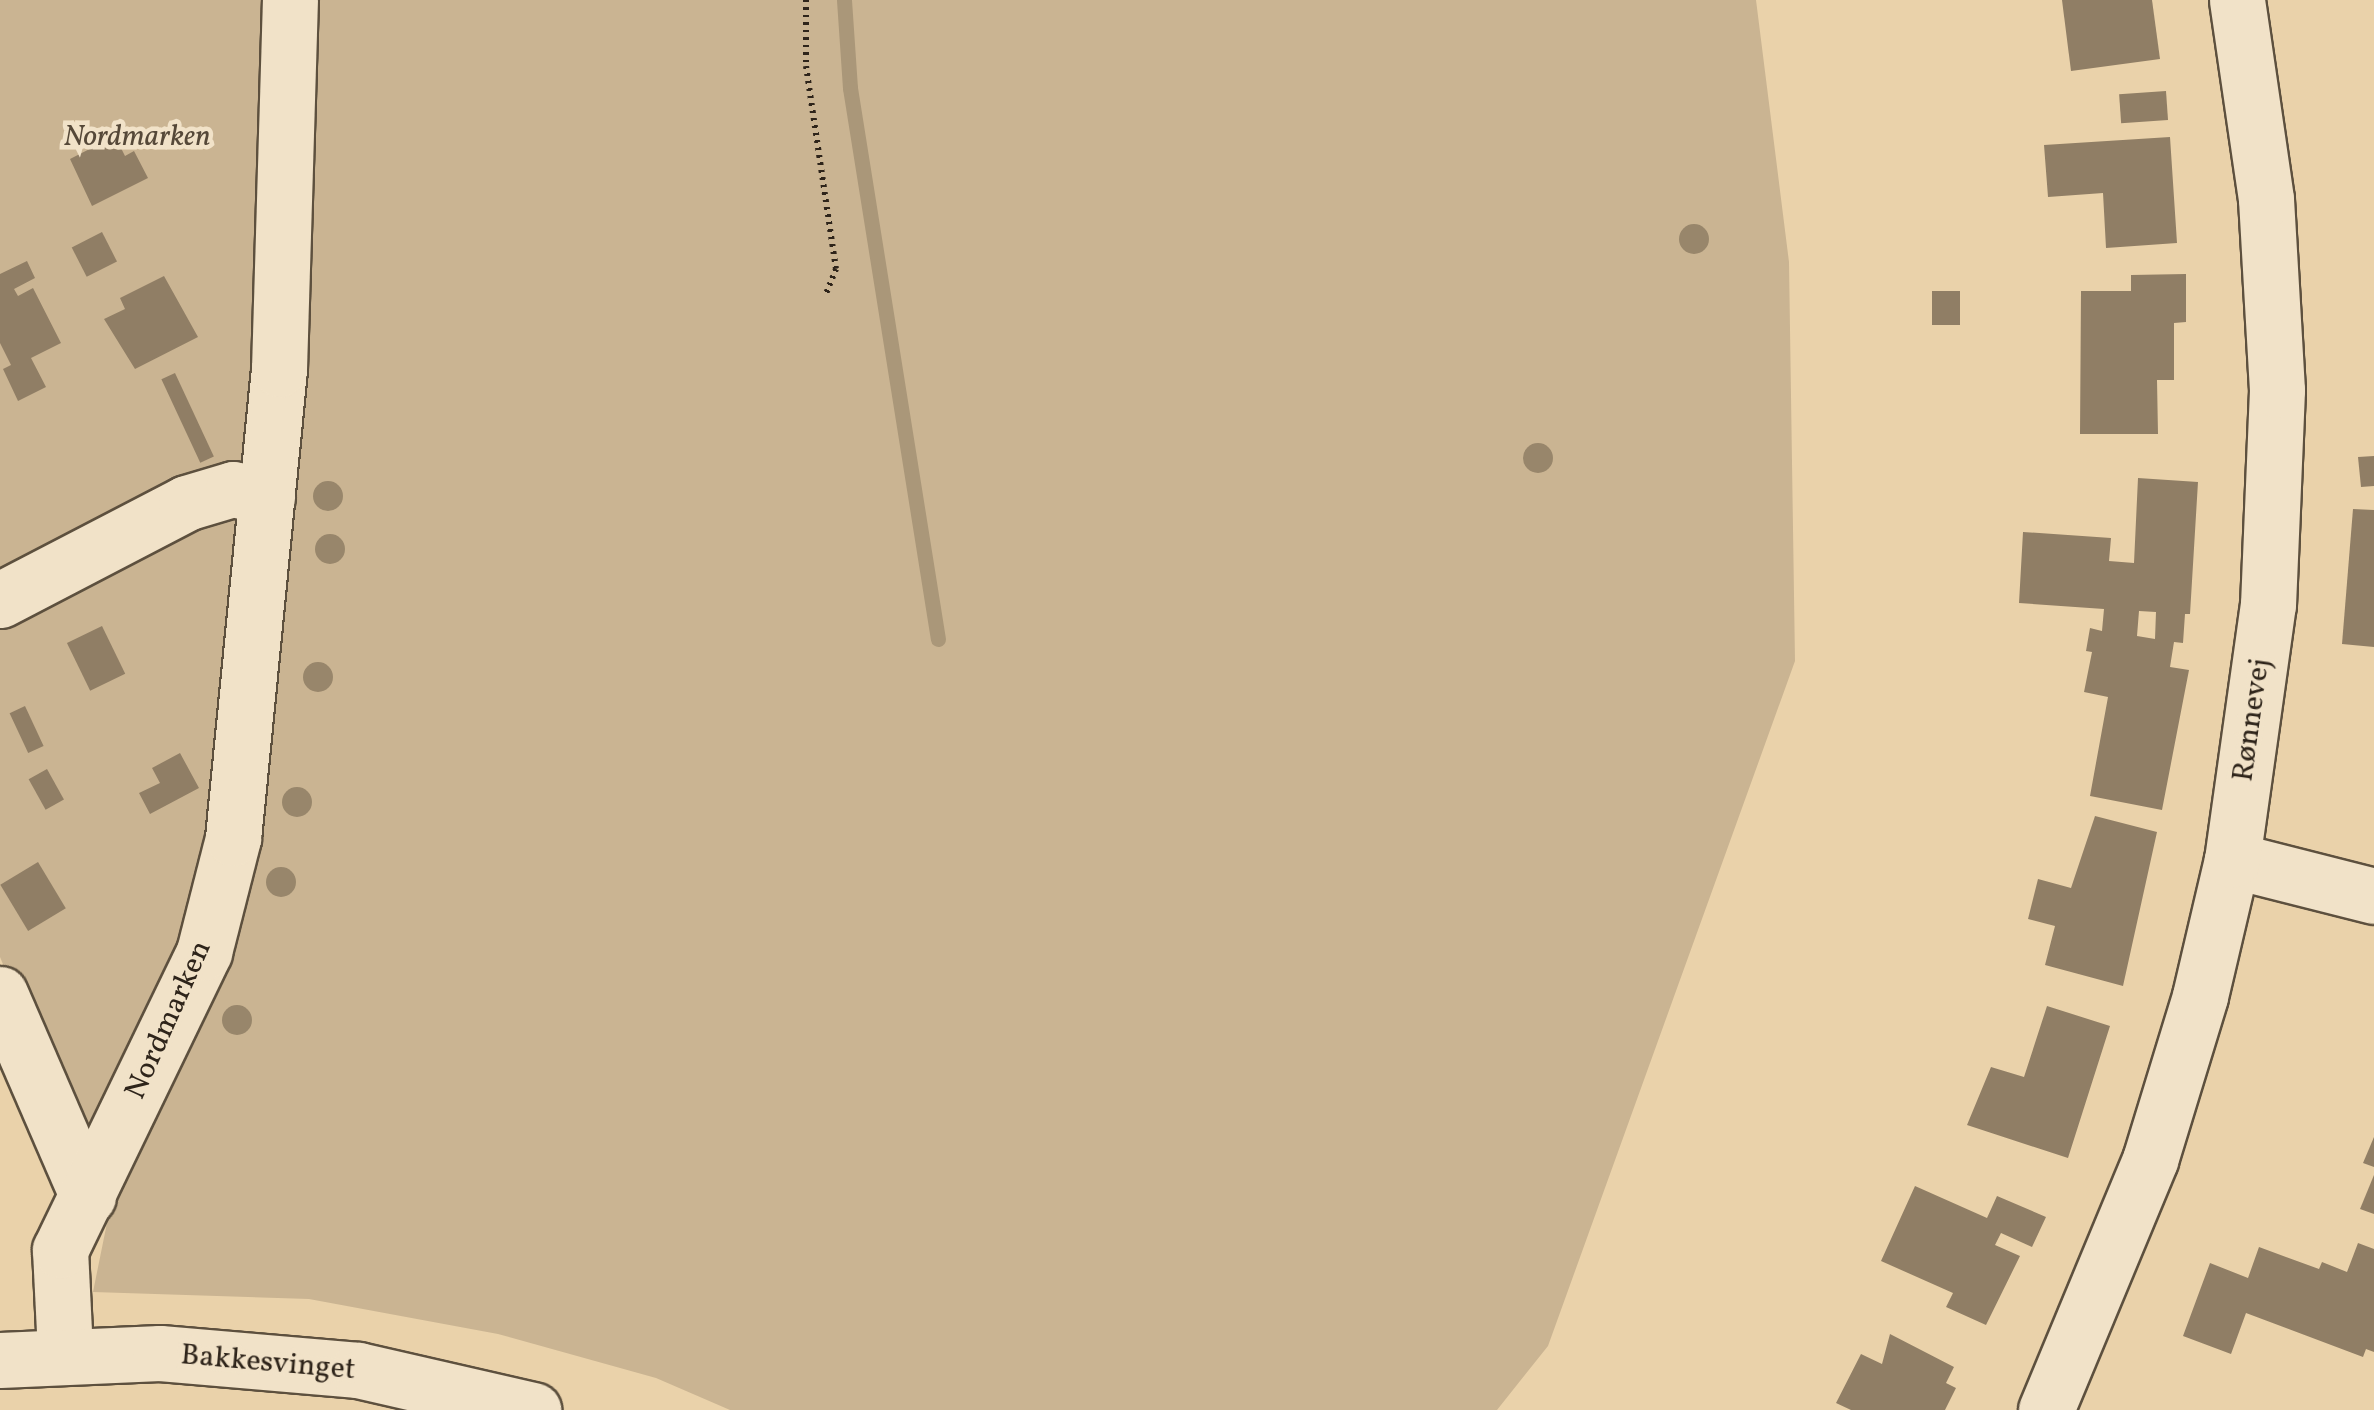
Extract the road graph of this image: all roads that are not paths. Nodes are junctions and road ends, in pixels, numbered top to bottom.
1 (290, 0) edge
2 (2237, 0) edge
3 (267, 498) junction
4 (0, 600) edge
5 (2232, 860) junction
6 (2374, 896) edge
7 (0, 994) edge
8 (88, 1197) junction
9 (64, 1352) junction
10 (0, 1360) edge
11 (533, 1410) edge
12 (2046, 1410) edge

1 - 3 street, Nordmarken
2 - 5 street, Rønnevej
3 - 4 street
3 - 8 street, Nordmarken
5 - 6 street
5 - 12 street, Rønnevej
7 - 8 street
8 - 9 street, Nordmarken
9 - 10 street, Bakkesvinget
9 - 11 street, Bakkesvinget

